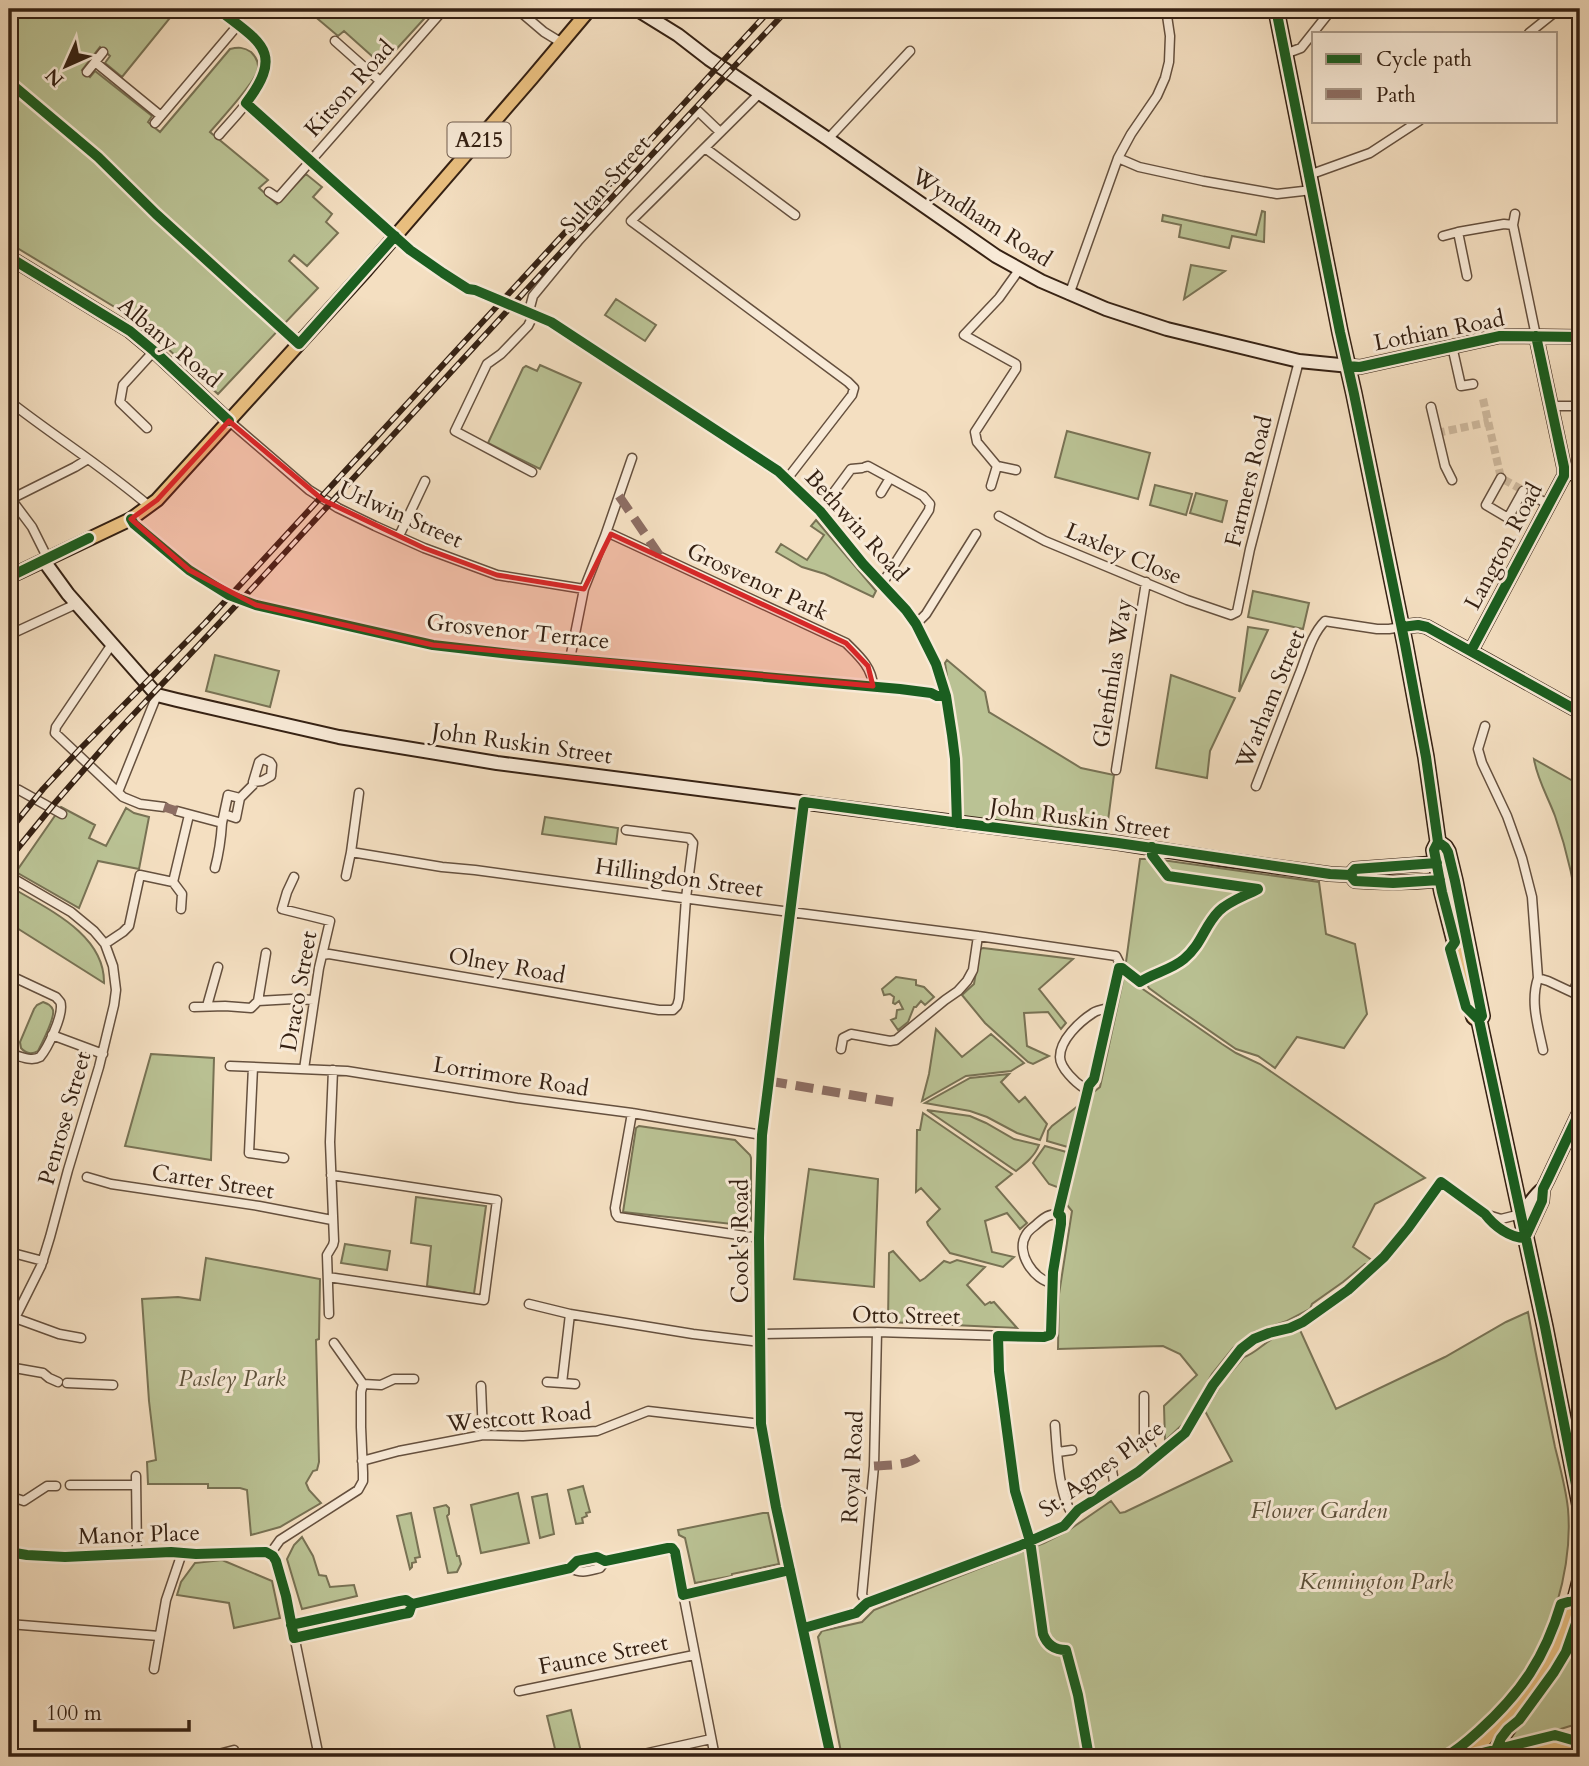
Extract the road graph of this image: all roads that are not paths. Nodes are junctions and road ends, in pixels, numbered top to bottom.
1 (218, 9) edge
2 (444, 9) edge
3 (517, 9) edge
4 (590, 9) edge
5 (636, 9) edge
6 (1166, 9) edge
7 (1276, 9) edge
8 (1332, 9) edge
9 (1559, 9) edge
10 (238, 25) junction
11 (1314, 32) edge
12 (1530, 32) edge
13 (1312, 34) edge
14 (335, 41) dead end
15 (562, 43) junction
16 (910, 51) dead end
17 (103, 52) dead end
18 (1285, 54) junction
19 (95, 62) junction
20 (87, 72) dead end
21 (380, 81) junction
22 (760, 93) junction
23 (246, 103) junction
24 (1417, 122) edge
25 (720, 132) junction
26 (219, 135) dead end
27 (828, 139) junction
28 (705, 148) junction
29 (1118, 158) junction
30 (310, 161) junction
31 (1309, 175) junction
32 (1312, 190) junction
33 (269, 192) dead end
34 (1515, 214) dead end
35 (795, 215) dead end
36 (1513, 225) junction
37 (1458, 233) junction
38 (395, 236) junction
39 (1443, 236) dead end
40 (9, 257) edge
41 (1019, 270) junction
42 (1467, 275) dead end
43 (1069, 295) junction
44 (490, 297) tunnel mouth
45 (517, 307) tunnel mouth
46 (531, 313) junction
47 (1536, 336) junction
48 (1580, 337) edge
49 (1452, 346) junction
50 (154, 351) junction
51 (1299, 361) junction
52 (1348, 366) junction
53 (1473, 384) dead end
54 (9, 401) edge
55 (1551, 405) junction
56 (1580, 406) edge
57 (1432, 407) dead end
58 (229, 421) junction
59 (147, 428) dead end
60 (632, 458) dead end
61 (88, 459) junction
62 (997, 466) junction
63 (1016, 470) dead end
64 (532, 472) dead end
65 (1564, 476) junction
66 (1580, 476) edge
67 (890, 478) junction
68 (1501, 478) dead end
69 (787, 479) junction
70 (1451, 480) dead end
71 (425, 481) dead end
72 (991, 486) dead end
73 (1523, 491) dead end
74 (881, 493) dead end
75 (1537, 498) tunnel mouth
76 (10, 500) edge
77 (1549, 505) junction
78 (149, 506) junction
79 (820, 511) junction
80 (999, 516) dead end
81 (131, 519) junction
82 (976, 534) dead end
83 (606, 536) junction
84 (399, 537) junction
85 (46, 560) junction
86 (9, 578) edge
87 (1146, 582) junction
88 (882, 584) junction
89 (584, 589) junction
90 (76, 604) junction
91 (1237, 612) joint
92 (916, 624) junction
93 (1402, 627) junction
94 (9, 635) edge
95 (112, 644) junction
96 (1471, 651) junction
97 (570, 659) junction
98 (873, 686) junction
99 (931, 692) dead end
100 (157, 695) junction
101 (1580, 712) edge
102 (1485, 726) dead end
103 (1116, 770) dead end
104 (253, 782) dead end
105 (1256, 786) dead end
106 (9, 791) edge
107 (118, 792) junction
108 (359, 793) dead end
109 (804, 802) junction
110 (164, 807) dead end
111 (177, 811) dead end
112 (62, 814) dead end
113 (189, 815) junction
114 (223, 818) junction
115 (957, 822) junction
116 (626, 830) dead end
117 (351, 852) junction
118 (1444, 865) junction
119 (215, 868) dead end
120 (1350, 875) junction
121 (9, 876) edge
122 (345, 876) dead end
123 (294, 877) dead end
124 (1440, 880) junction
125 (173, 882) junction
126 (686, 898) junction
127 (181, 909) dead end
128 (791, 912) junction
129 (978, 936) junction
130 (105, 944) junction
131 (266, 953) dead end
132 (322, 955) junction
133 (218, 967) dead end
134 (9, 975) edge
135 (1580, 976) edge
136 (1538, 978) junction
137 (1576, 994) edge
138 (314, 1000) junction
139 (258, 1001) junction
140 (207, 1006) junction
141 (194, 1007) dead end
142 (1109, 1007) junction
143 (1479, 1020) junction
144 (52, 1035) junction
145 (841, 1049) dead end
146 (1543, 1050) dead end
147 (9, 1053) edge
148 (103, 1054) junction
149 (230, 1066) dead end
150 (253, 1067) junction
151 (304, 1069) junction
152 (333, 1070) junction
153 (1580, 1111) edge
154 (632, 1112) junction
155 (762, 1135) junction
156 (284, 1158) dead end
157 (331, 1175) junction
158 (87, 1177) dead end
159 (1544, 1189) junction
160 (1485, 1213) junction
161 (1521, 1214) junction
162 (332, 1220) junction
163 (760, 1238) junction
164 (1525, 1238) junction
165 (9, 1252) edge
166 (43, 1261) junction
167 (328, 1277) junction
168 (1053, 1283) junction
169 (761, 1288) dead end
170 (529, 1304) dead end
171 (329, 1314) dead end
172 (570, 1314) junction
173 (12, 1317) edge
174 (877, 1332) junction
175 (998, 1336) junction
176 (81, 1338) dead end
177 (761, 1338) junction
178 (334, 1343) dead end
179 (9, 1367) edge
180 (414, 1379) dead end
181 (547, 1382) dead end
182 (562, 1383) junction
183 (363, 1384) junction
184 (575, 1384) dead end
185 (113, 1385) dead end
186 (481, 1386) dead end
187 (1144, 1396) dead end
188 (761, 1424) junction
189 (1055, 1425) dead end
190 (483, 1435) junction
191 (1072, 1450) dead end
192 (1058, 1451) junction
193 (1157, 1458) junction
194 (362, 1461) junction
195 (1111, 1465) dead end
196 (70, 1485) dead end
197 (56, 1486) dead end
198 (1115, 1487) junction
199 (18, 1499) dead end
200 (1580, 1505) edge
201 (1073, 1515) junction
202 (1030, 1542) junction
203 (9, 1552) edge
204 (137, 1553) junction
205 (182, 1553) junction
206 (270, 1554) junction
207 (790, 1570) junction
208 (1580, 1581) edge
209 (683, 1595) junction
210 (867, 1603) junction
211 (412, 1604) junction
212 (9, 1624) edge
213 (291, 1625) junction
214 (804, 1628) junction
215 (159, 1636) junction
216 (294, 1638) junction
217 (694, 1655) junction
218 (154, 1669) dead end
219 (519, 1691) dead end
220 (1510, 1716) junction
221 (711, 1739) junction
222 (1580, 1740) edge
223 (207, 1757) edge
224 (236, 1757) edge
225 (319, 1757) edge
226 (630, 1757) edge
227 (715, 1757) edge
228 (831, 1757) edge
229 (1469, 1757) edge
230 (1493, 1757) edge
231 (1524, 1757) edge

1 - 10 street
2 - 21 street, Kitson Road
3 - 15 street
4 - 15 main road, A215
5 - 22 street, Wyndham Road
6 - 29 street
7 - 18 highway
8 - 11 street
9 - 12 street
10 - 19 street
10 - 23 street
13 - 18 street
14 - 21 street
15 - 38 main road, A215
16 - 27 street
17 - 19 street
18 - 31 highway
19 - 20 street
21 - 30 street, Kitson Road
22 - 25 street
22 - 27 street, Wyndham Road
23 - 26 street
23 - 30 street
24 - 31 street
25 - 28 street
25 - 46 street, Sultan Street
27 - 41 street, Wyndham Road
28 - 35 street
28 - 69 street, Sultan Street
29 - 32 street
29 - 43 street
30 - 33 street, Kitson Road
30 - 38 street
31 - 32 highway
32 - 52 highway
34 - 36 street, Langton Road
36 - 37 street
36 - 47 street, Langton Road
37 - 39 street
37 - 42 street
38 - 44 street
38 - 58 main road, A215
40 - 50 street, Albany Road
41 - 43 street, Wyndham Road
41 - 62 street
43 - 51 street, Wyndham Road
45 - 46 street, Bethwin Road
46 - 64 street
46 - 69 street, Bethwin Road
47 - 48 street, Lothian Road
47 - 49 street, Lothian Road
47 - 55 street, Langton Road
49 - 52 street, Lothian Road
49 - 53 street
50 - 58 street, Albany Road
50 - 59 street
51 - 52 street, Wyndham Road
51 - 91 street, Farmers Road
52 - 93 highway
54 - 61 street
55 - 56 street
55 - 65 street, Langton Road
57 - 70 street
58 - 78 main road, A215
58 - 84 street, Urlwin Street
60 - 83 street
61 - 76 street
61 - 78 street
62 - 63 street
62 - 72 street
65 - 66 street
65 - 77 street, Langton Road
67 - 74 street
67 - 79 street
67 - 88 street
68 - 73 street
69 - 79 street, Bethwin Road
71 - 84 street
75 - 77 street
76 - 85 street
77 - 96 street, Langton Road
78 - 81 main road, A215
79 - 88 street, Bethwin Road
80 - 87 street, Laxley Close
81 - 85 main road, A215
81 - 97 street, Grosvenor Terrace
82 - 92 street
83 - 89 street
83 - 98 street, Grosvenor Park
84 - 89 street, Urlwin Street
85 - 86 main road, A215
85 - 90 street
87 - 91 street, Laxley Close
87 - 103 street, Glenfinlas Way
88 - 92 street, Bethwin Road
89 - 97 street
90 - 94 street
90 - 95 street
92 - 115 street, Bethwin Road
93 - 96 street
93 - 105 street, Warham Street
93 - 118 highway
95 - 100 street
95 - 107 street
96 - 101 street
97 - 98 street, Grosvenor Terrace
98 - 99 street, Grosvenor Terrace
100 - 107 street
100 - 109 street, John Ruskin Street
102 - 136 street
104 - 114 street
106 - 112 street
107 - 110 street
108 - 117 street
109 - 115 street, John Ruskin Street
109 - 128 street, Cook's Road
111 - 113 street
113 - 114 street
113 - 125 street
114 - 119 street
115 - 120 street, John Ruskin Street
116 - 126 street
117 - 122 street
117 - 126 street, Hillingdon Street
118 - 120 street, John Ruskin Street
118 - 124 highway
118 - 143 highway
120 - 124 street, John Ruskin Street
121 - 130 street
123 - 132 street, Draco Street
124 - 143 highway
125 - 127 street
125 - 130 street
126 - 128 street, Hillingdon Street
126 - 132 street, Olney Road
128 - 129 street, Hillingdon Street
128 - 155 street, Cook's Road
129 - 142 street, Hillingdon Street
129 - 145 street
130 - 148 street, Penrose Street
131 - 139 street
132 - 138 street, Draco Street
133 - 140 street
134 - 144 street
135 - 137 street
136 - 137 street
136 - 146 street
138 - 139 street
138 - 151 street, Draco Street
139 - 140 street
140 - 141 street
142 - 142 street, Hillingdon Street
143 - 161 highway
144 - 147 street
144 - 148 street
148 - 166 street, Penrose Street
149 - 150 street, Lorrimore Road
150 - 151 street, Lorrimore Road
150 - 156 street
151 - 152 street, Lorrimore Road
152 - 154 street, Lorrimore Road
152 - 157 street
153 - 159 street
154 - 155 street, Lorrimore Road
154 - 163 street
155 - 163 street, Cook's Road
157 - 162 street
157 - 167 street
158 - 162 street, Carter Street
159 - 161 street
159 - 164 street
160 - 161 street
160 - 164 street
160 - 193 street, St. Agnes Place
161 - 164 highway
162 - 167 street
163 - 169 street, Cook's Road
164 - 200 highway
165 - 166 street
166 - 173 street, Penrose Street
167 - 171 street
168 - 168 street
168 - 175 street, Otto Street
170 - 172 street, Otto Street
172 - 177 street, Otto Street
172 - 182 street
173 - 176 street
174 - 175 street, Otto Street
174 - 177 street, Otto Street
174 - 210 street, Royal Road
175 - 202 street
177 - 188 street
178 - 183 street
179 - 185 street
180 - 183 street
181 - 182 street
182 - 184 street
183 - 194 street
186 - 190 street
187 - 193 street, St. Agnes Place
188 - 190 street, Westcott Road
188 - 207 street
189 - 192 street
190 - 194 street, Westcott Road
191 - 192 street
192 - 201 street
193 - 198 street, St. Agnes Place
194 - 206 street
195 - 198 street
196 - 204 street
197 - 199 street
198 - 201 street, St. Agnes Place
201 - 202 street, St. Agnes Place
202 - 210 street, St. Agnes Place
203 - 204 street, Manor Place
204 - 205 street, Manor Place
205 - 206 street, Manor Place
205 - 215 street
206 - 213 street
207 - 209 street
207 - 214 street
208 - 220 highway
209 - 211 street
209 - 217 street
210 - 214 street, St. Agnes Place
211 - 213 street
211 - 216 street
212 - 215 street
213 - 216 street
214 - 228 street
215 - 218 street
216 - 225 street
217 - 219 street, Faunce Street
217 - 221 street
220 - 229 highway
220 - 230 highway
221 - 226 street
221 - 227 street
222 - 231 highway
223 - 224 street

